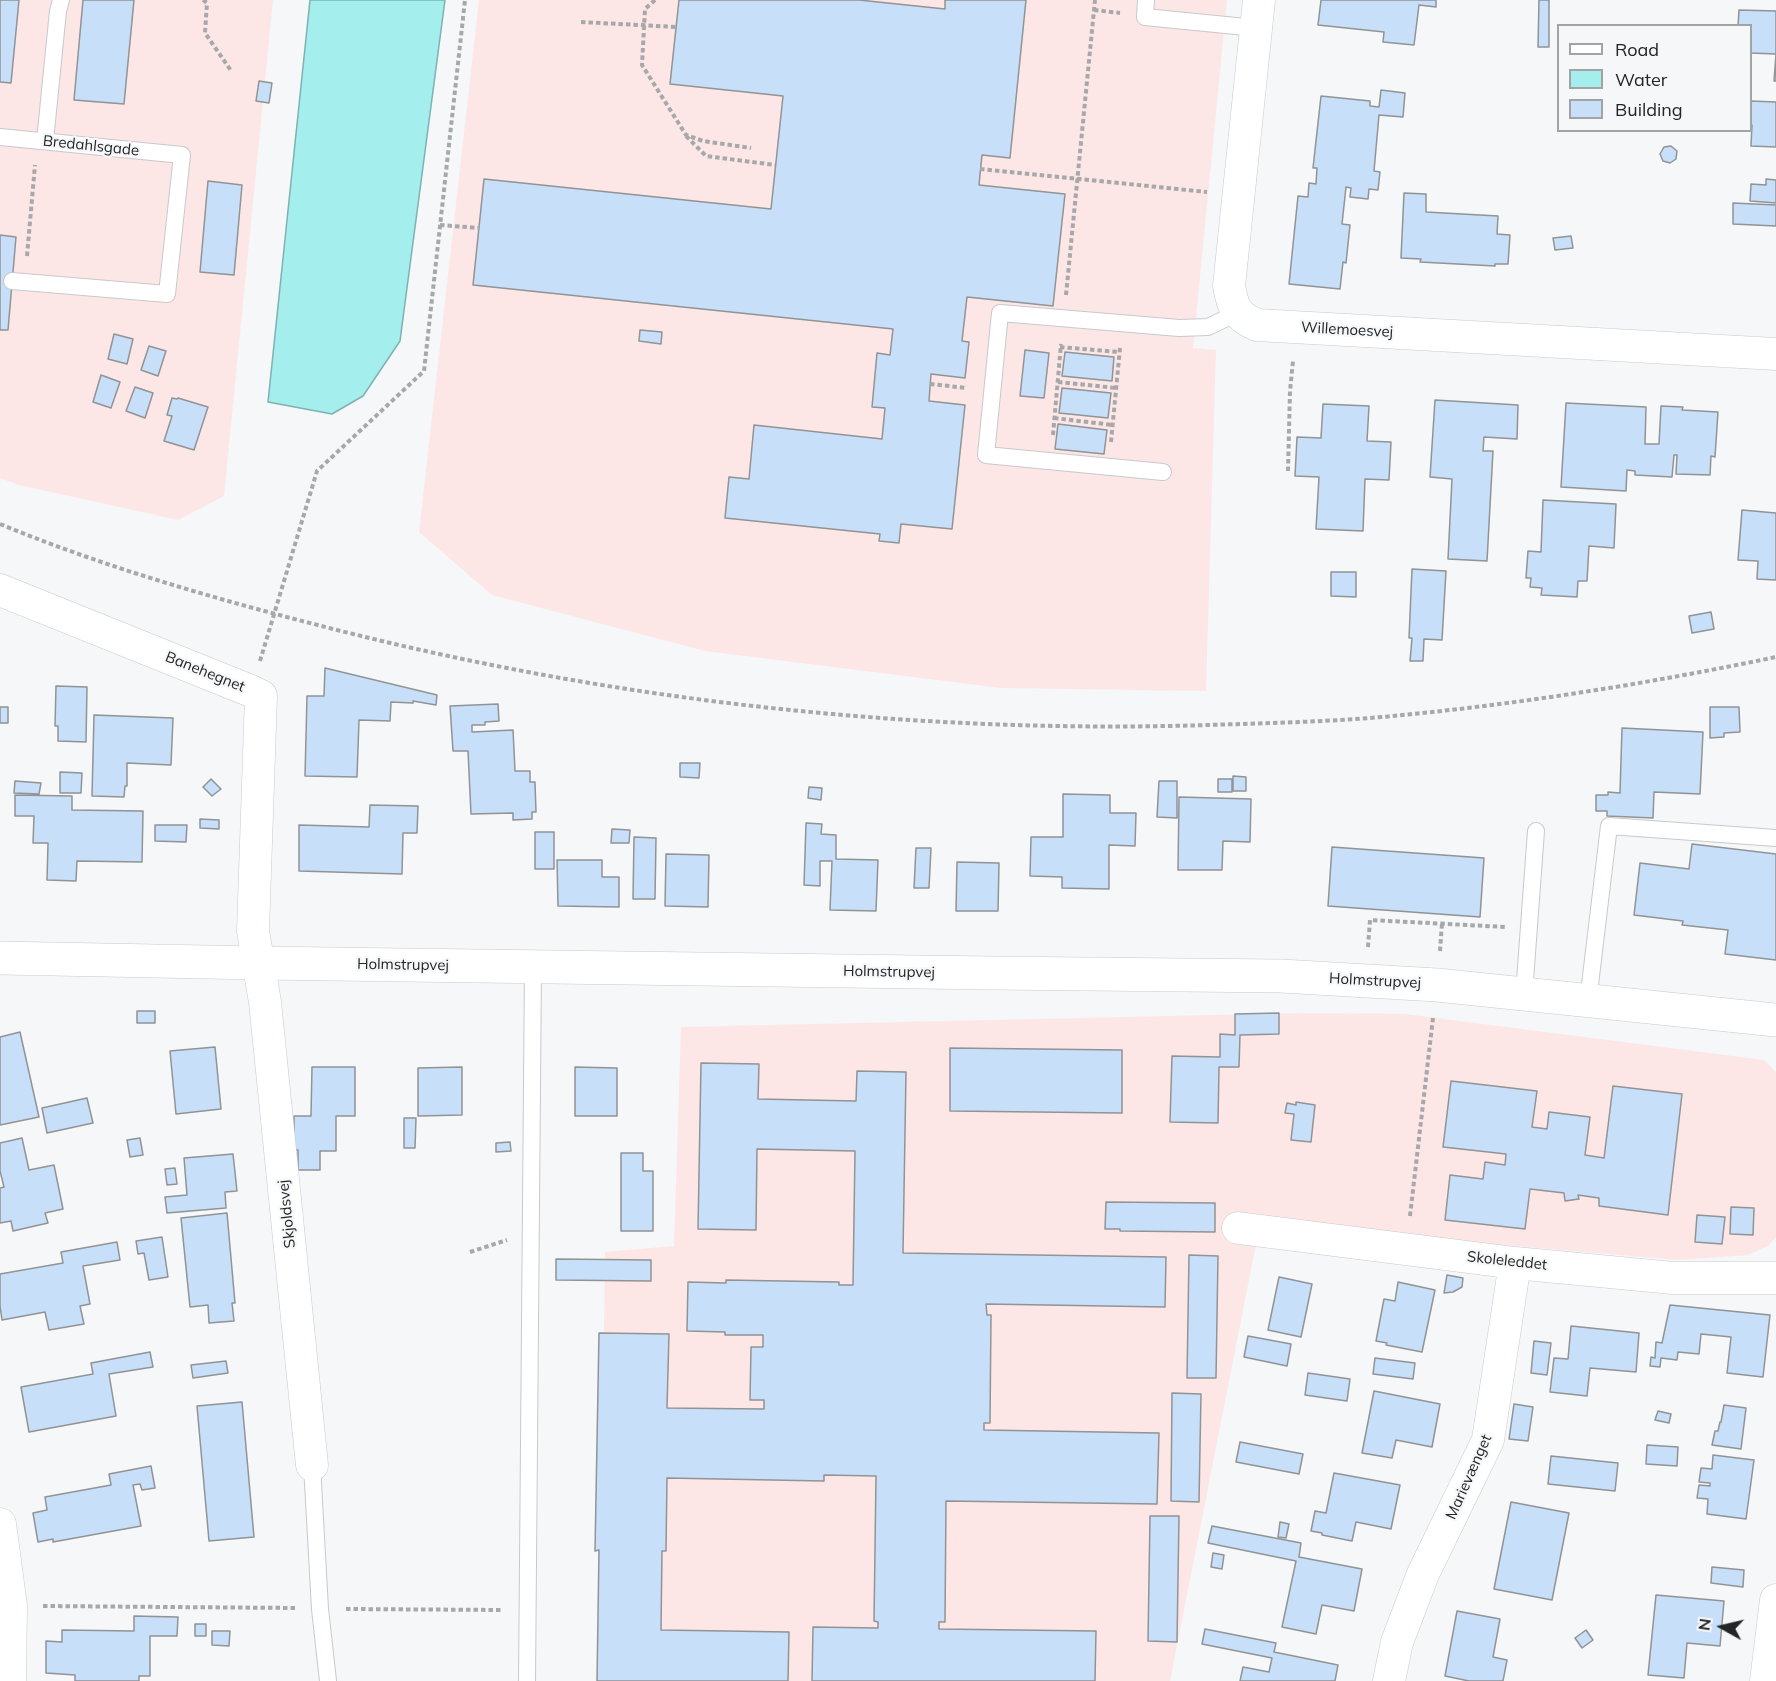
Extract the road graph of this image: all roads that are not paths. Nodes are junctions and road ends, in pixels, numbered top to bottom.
1 (61, 0) edge
2 (1146, 0) edge
3 (1258, 14) edge
4 (0, 137) edge
5 (41, 141) junction
6 (19, 282) road end
7 (1237, 313) junction
8 (1776, 354) edge
9 (1163, 472) dead end
10 (0, 590) edge
11 (1536, 831) dead end
12 (1776, 838) edge
13 (0, 958) edge
14 (259, 963) junction
15 (533, 966) junction
16 (1524, 994) junction
17 (1588, 1001) junction
18 (1776, 1020) edge
19 (1239, 1228) dead end
20 (1515, 1263) junction
21 (1776, 1278) edge
22 (312, 1465) joint
23 (0, 1524) edge
24 (1776, 1600) edge
25 (10, 1681) edge
26 (328, 1681) edge
27 (527, 1681) edge
28 (1389, 1681) edge
29 (1766, 1681) edge

1 - 5 lane
2 - 3 lane
3 - 7 street
4 - 5 lane, Bredahlsgade
5 - 6 lane, Bredahlsgade
7 - 8 street, Willemoesvej
7 - 9 lane
10 - 14 street, Banehegnet
11 - 16 lane
12 - 17 lane
13 - 14 street, Holmstrupvej
14 - 15 street, Holmstrupvej
14 - 22 street, Skjoldsvej
15 - 16 street, Holmstrupvej
15 - 27 lane
16 - 17 street, Holmstrupvej
17 - 18 street, Holmstrupvej
19 - 20 street, Skoleleddet
20 - 21 street, Skoleleddet
20 - 28 street, Marievænget
22 - 26 lane
23 - 25 street
24 - 29 street

